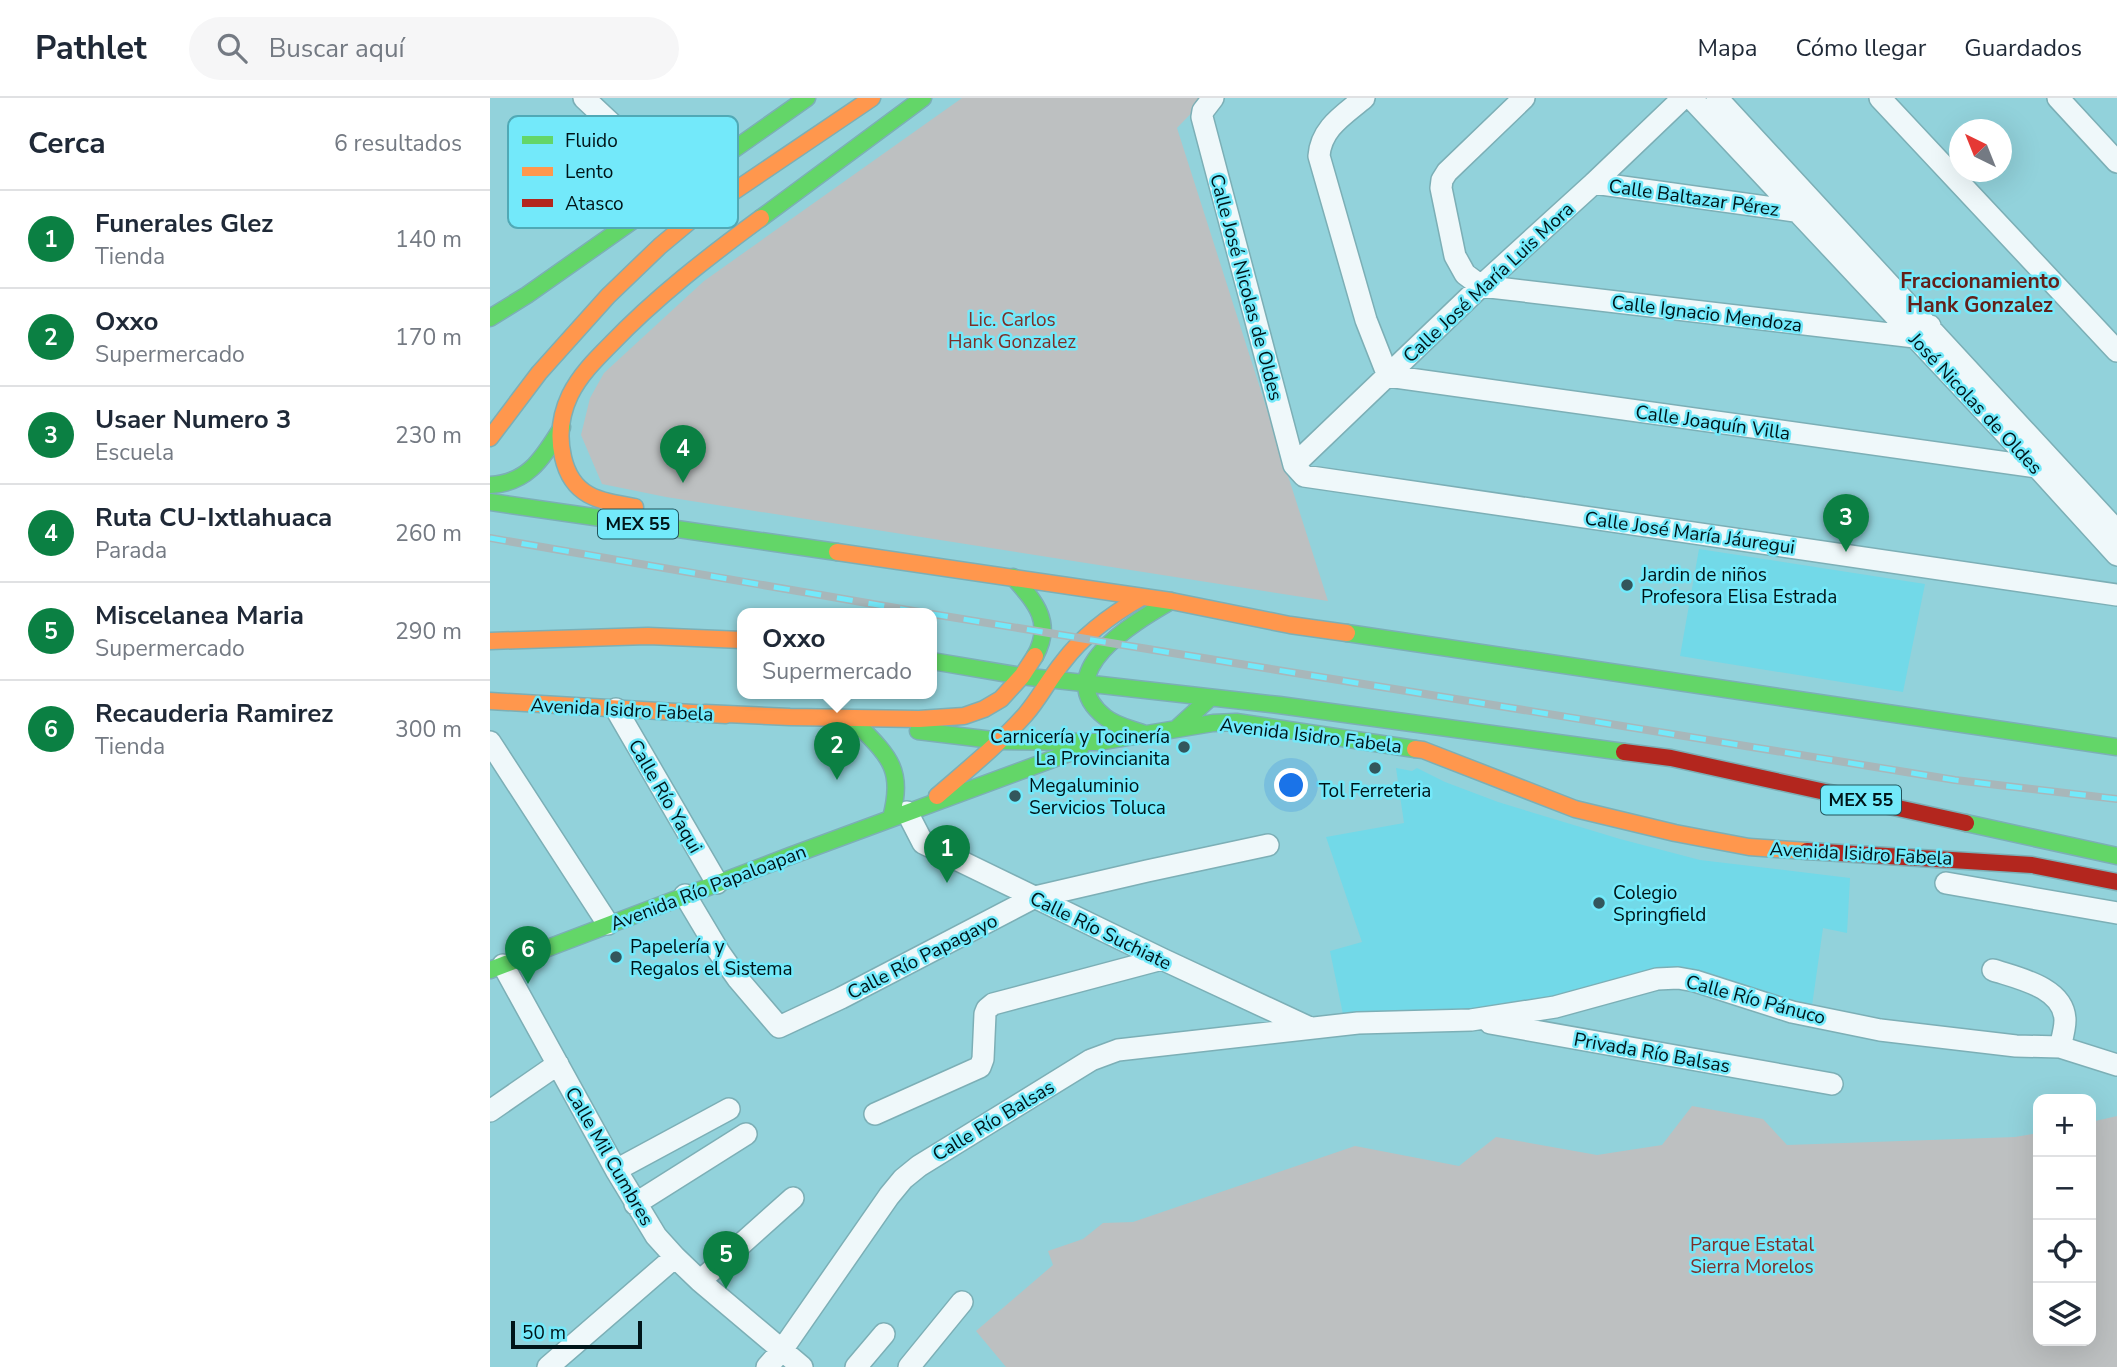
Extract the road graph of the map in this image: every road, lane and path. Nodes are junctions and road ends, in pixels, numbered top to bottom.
1 (584, 98) edge
2 (807, 98) edge
3 (872, 98) edge
4 (923, 98) edge
5 (1213, 98) edge
6 (1364, 98) edge
7 (1524, 98) edge
8 (1683, 98) edge
9 (1690, 98) edge
10 (1717, 98) edge
11 (1880, 98) edge
12 (2058, 98) edge
13 (603, 116) edge
14 (738, 146) edge
15 (2117, 162) edge
16 (1594, 183) junction
17 (738, 189) edge
18 (1794, 211) junction
19 (621, 228) edge
20 (682, 228) edge
21 (1481, 286) junction
22 (527, 295) junction
23 (490, 318) edge
24 (490, 331) edge
25 (1922, 332) junction
26 (2117, 351) edge
27 (1388, 376) junction
28 (562, 427) junction
29 (490, 438) edge
30 (2037, 467) junction
31 (1299, 470) junction
32 (490, 485) edge
33 (490, 502) edge
34 (2117, 531) edge
35 (785, 545) junction
36 (2117, 555) edge
37 (1013, 578) junction
38 (2117, 595) edge
39 (1142, 597) junction
40 (1171, 601) junction
41 (737, 640) edge
42 (490, 641) edge
43 (937, 662) edge
44 (1021, 677) junction
45 (1051, 680) junction
46 (1086, 684) junction
47 (1209, 699) junction
48 (490, 701) edge
49 (616, 709) junction
50 (705, 713) junction
51 (1236, 722) junction
52 (857, 724) junction
53 (1176, 729) junction
54 (1145, 734) junction
55 (1000, 741) junction
56 (490, 743) edge
57 (1098, 743) junction
58 (2117, 747) edge
59 (908, 812) junction
60 (1268, 845) dead end
61 (2117, 856) edge
62 (2117, 882) edge
63 (717, 883) junction
64 (1946, 883) dead end
65 (685, 895) junction
66 (1035, 897) junction
67 (2117, 914) edge
68 (608, 924) junction
69 (1161, 959) junction
70 (496, 967) edge
71 (1993, 970) dead end
72 (1471, 1020) junction
73 (1312, 1029) junction
74 (2060, 1047) junction
75 (558, 1065) junction
76 (2117, 1065) edge
77 (1832, 1084) dead end
78 (729, 1109) dead end
79 (490, 1111) edge
80 (875, 1114) dead end
81 (746, 1135) dead end
82 (616, 1171) junction
83 (793, 1198) dead end
84 (635, 1204) junction
85 (675, 1257) junction
86 (700, 1281) junction
87 (962, 1302) dead end
88 (884, 1334) dead end
89 (782, 1350) junction
90 (548, 1367) edge
91 (767, 1367) edge
92 (802, 1367) edge
93 (856, 1367) edge
94 (909, 1367) edge

1 - 13 street
2 - 14 main road
3 - 17 main road
4 - 28 main road
5 - 31 street, Calle José Nicolas de Oldes
6 - 27 street
7 - 21 street
8 - 16 street, Calle José María Luis Mora
9 - 18 street, José Nicolas de Oldes
10 - 25 street, José Nicolas de Oldes
11 - 26 street
12 - 15 street
16 - 18 street, Calle Baltazar Pérez
16 - 21 street, Calle José María Luis Mora
18 - 25 street, José Nicolas de Oldes
19 - 22 main road
20 - 29 main road
21 - 25 street, Calle Ignacio Mendoza
21 - 27 street, Calle José María Luis Mora
22 - 23 main road
22 - 24 main road
25 - 30 street, José Nicolas de Oldes
25 - 34 street, José Nicolas de Oldes
27 - 30 street, Calle Joaquín Villa
27 - 31 street, Calle José María Luis Mora
28 - 32 main road
28 - 35 main road
30 - 36 street, José Nicolas de Oldes
31 - 38 street, Calle José María Jáuregui
33 - 35 main road, MEX 55
35 - 37 main road, MEX 55
37 - 39 main road, MEX 55
37 - 44 main road
39 - 40 main road, MEX 55
39 - 45 main road, Avenida Río Papaloapan
40 - 46 main road
40 - 58 main road, MEX 55
41 - 42 main road
43 - 44 main road, Avenida Isidro Fabela / MEX 55
44 - 45 main road, Avenida Isidro Fabela / MEX 55
44 - 50 main road
45 - 46 main road, Avenida Isidro Fabela / MEX 55
45 - 55 main road, Avenida Río Papaloapan
46 - 47 main road, Avenida Isidro Fabela / MEX 55
46 - 54 main road
47 - 51 main road
47 - 53 main road
47 - 61 main road, Avenida Isidro Fabela / MEX 55
48 - 49 main road, Avenida Isidro Fabela
49 - 50 main road, Avenida Isidro Fabela
49 - 63 street, Calle Río Yaqui
50 - 52 main road, Avenida Isidro Fabela
51 - 53 main road, Avenida Isidro Fabela
51 - 62 main road, Avenida Isidro Fabela
52 - 55 main road, Avenida Isidro Fabela
52 - 59 main road
53 - 54 main road, Avenida Isidro Fabela
54 - 57 main road, Avenida Isidro Fabela
55 - 57 main road, Avenida Isidro Fabela
55 - 59 main road, Avenida Río Papaloapan
56 - 68 street
57 - 59 main road, Avenida Río Papaloapan
59 - 63 main road, Avenida Río Papaloapan
59 - 66 street, Calle Río Suchiate
60 - 66 street, Calle Río Papagayo
63 - 65 main road, Avenida Río Papaloapan
64 - 67 street
65 - 66 street, Calle Río Papagayo
65 - 68 main road, Avenida Río Papaloapan
66 - 69 street, Calle Río Suchiate
68 - 70 main road, Avenida Río Papaloapan
69 - 73 street, Calle Río Suchiate
69 - 80 street
70 - 75 street, Calle Mil Cumbres
71 - 74 street
72 - 73 street, Calle Río Pánuco
72 - 74 street, Calle Río Pánuco
72 - 77 street, Privada Río Balsas
73 - 89 street, Calle Río Balsas
74 - 76 street, Calle Río Pánuco
75 - 79 street
75 - 82 street, Calle Mil Cumbres
78 - 82 street
81 - 84 street
82 - 84 street, Calle Mil Cumbres
83 - 86 street
84 - 85 street, Calle Mil Cumbres
85 - 86 street, Calle Mil Cumbres
85 - 90 street
86 - 89 street, Calle Mil Cumbres
87 - 94 street
88 - 93 street
89 - 91 street, Calle Río Balsas
89 - 92 street, Calle Mil Cumbres

